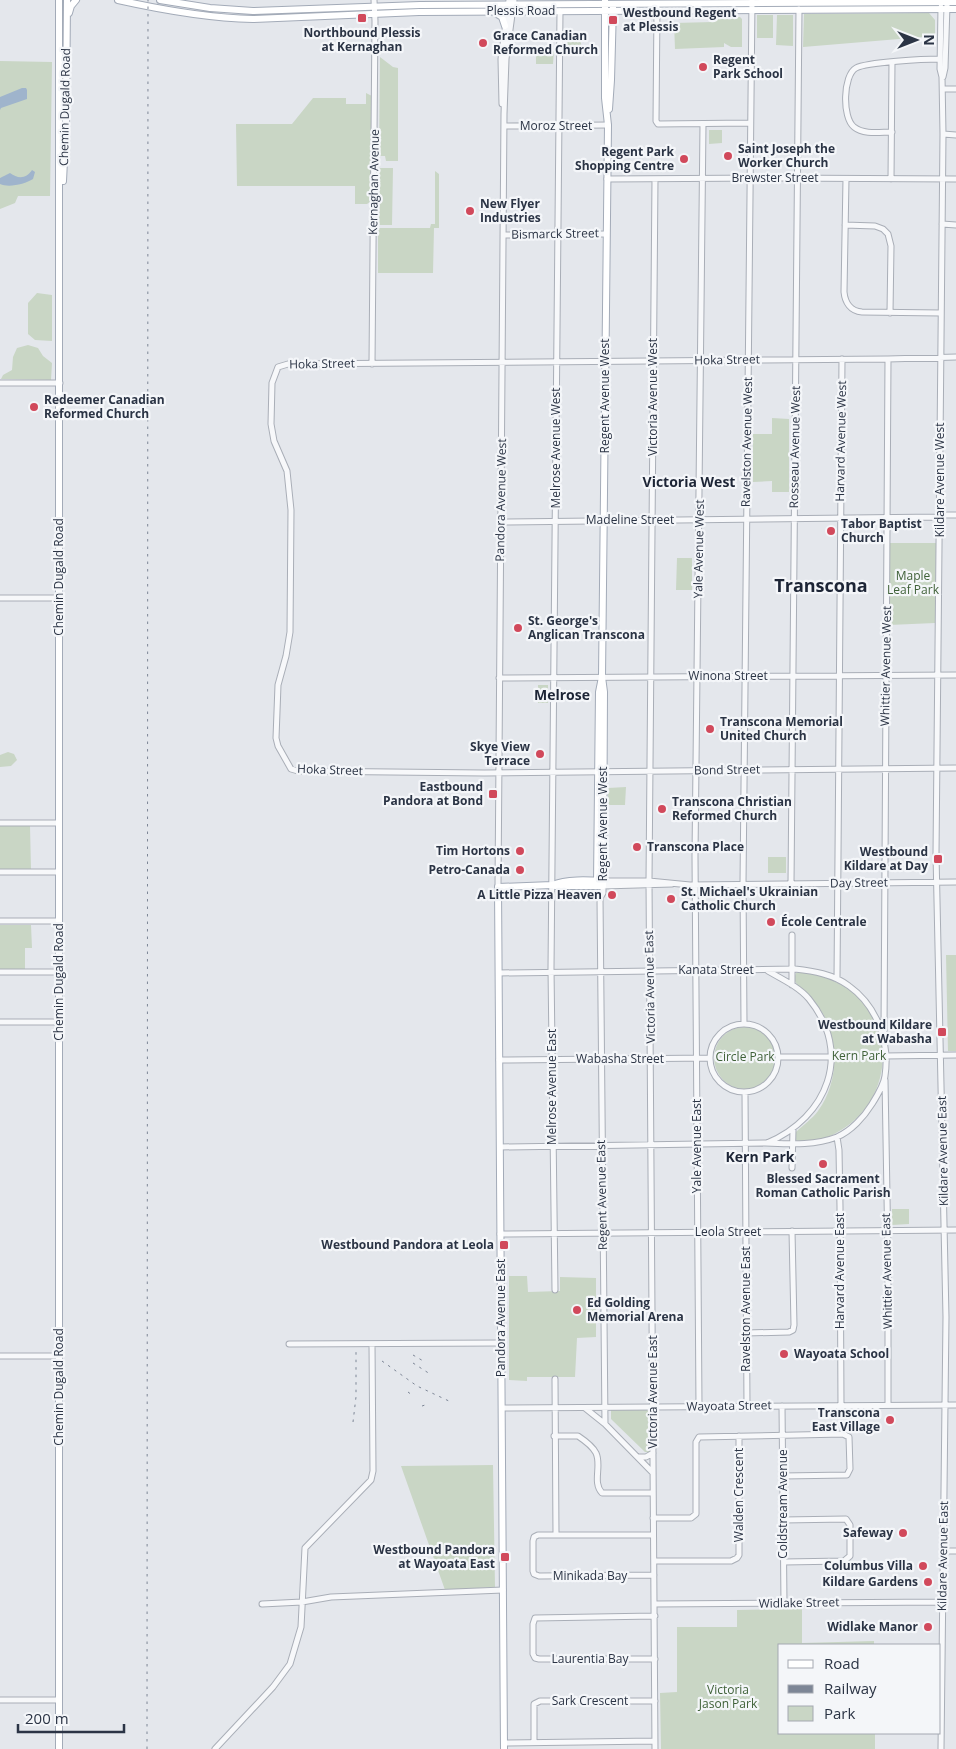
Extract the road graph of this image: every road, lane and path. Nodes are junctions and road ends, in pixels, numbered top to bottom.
1 (59, 0) edge
2 (67, 0) edge
3 (76, 0) edge
4 (118, 0) edge
5 (160, 0) edge
6 (519, 0) edge
7 (596, 0) edge
8 (764, 0) edge
9 (931, 1) edge
10 (465, 2) edge
11 (626, 2) edge
12 (739, 2) edge
13 (956, 2) edge
14 (374, 3) edge
15 (420, 3) edge
16 (944, 3) edge
17 (587, 4) junction
18 (752, 4) edge
19 (771, 4) junction
20 (531, 5) junction
21 (605, 5) edge
22 (613, 5) edge
23 (510, 6) edge
24 (657, 7) junction
25 (956, 9) edge
26 (799, 10) junction
27 (560, 11) junction
28 (493, 12) junction
29 (375, 14) junction
30 (66, 24) junction
31 (505, 26) junction
32 (59, 50) junction
33 (67, 50) junction
34 (940, 59) junction
35 (892, 62) junction
36 (942, 77) junction
37 (943, 88) junction
38 (956, 89) edge
39 (504, 114) junction
40 (608, 115) junction
41 (66, 120) junction
42 (59, 124) junction
43 (702, 124) junction
44 (750, 124) junction
45 (608, 125) junction
46 (504, 126) junction
47 (559, 126) junction
48 (892, 132) junction
49 (943, 134) junction
50 (956, 134) edge
51 (750, 178) junction
52 (798, 178) junction
53 (607, 179) junction
54 (655, 179) junction
55 (702, 179) junction
56 (846, 179) junction
57 (892, 179) junction
58 (942, 179) junction
59 (956, 180) edge
60 (60, 214) junction
61 (942, 224) junction
62 (846, 225) junction
63 (956, 225) edge
64 (558, 234) junction
65 (606, 234) junction
66 (503, 235) junction
67 (890, 313) junction
68 (941, 313) junction
69 (956, 357) edge
70 (941, 358) junction
71 (842, 359) junction
72 (888, 359) junction
73 (748, 360) junction
74 (796, 360) junction
75 (605, 361) junction
76 (654, 361) junction
77 (700, 361) junction
78 (556, 362) junction
79 (502, 363) junction
80 (372, 364) junction
81 (0, 383) edge
82 (60, 383) junction
83 (956, 515) edge
84 (939, 516) junction
85 (888, 517) junction
86 (794, 518) junction
87 (841, 518) junction
88 (746, 519) junction
89 (604, 520) junction
90 (652, 520) junction
91 (699, 520) junction
92 (555, 521) junction
93 (501, 522) junction
94 (0, 598) edge
95 (59, 598) junction
96 (938, 674) junction
97 (956, 674) edge
98 (792, 675) junction
99 (886, 675) junction
100 (697, 676) junction
101 (746, 676) junction
102 (839, 676) junction
103 (602, 677) junction
104 (651, 677) junction
105 (499, 678) junction
106 (553, 678) junction
107 (885, 768) junction
108 (937, 768) junction
109 (956, 768) edge
110 (792, 769) junction
111 (838, 769) junction
112 (650, 770) junction
113 (696, 770) junction
114 (745, 770) junction
115 (601, 771) junction
116 (498, 772) junction
117 (553, 772) junction
118 (0, 823) edge
119 (59, 823) junction
120 (0, 872) edge
121 (59, 872) junction
122 (937, 882) junction
123 (956, 882) edge
124 (600, 883) junction
125 (649, 883) junction
126 (837, 883) junction
127 (884, 883) junction
128 (743, 884) junction
129 (791, 884) junction
130 (552, 885) junction
131 (696, 885) junction
132 (498, 887) junction
133 (600, 898) joint
134 (59, 921) junction
135 (0, 922) edge
136 (792, 935) dead end
137 (696, 970) junction
138 (744, 970) junction
139 (768, 970) junction
140 (791, 970) junction
141 (0, 972) edge
142 (60, 972) junction
143 (552, 972) junction
144 (601, 972) junction
145 (649, 972) junction
146 (499, 973) junction
147 (837, 979) junction
148 (792, 985) junction
149 (0, 1022) edge
150 (59, 1022) junction
151 (744, 1024) junction
152 (884, 1036) junction
153 (941, 1055) junction
154 (956, 1055) edge
155 (885, 1056) junction
156 (778, 1057) junction
157 (831, 1057) junction
158 (651, 1058) junction
159 (696, 1058) junction
160 (710, 1058) junction
161 (552, 1059) junction
162 (601, 1059) junction
163 (499, 1060) junction
164 (885, 1078) junction
165 (745, 1092) junction
166 (793, 1130) junction
167 (837, 1136) junction
168 (766, 1143) junction
169 (746, 1144) junction
170 (792, 1144) junction
171 (697, 1145) junction
172 (552, 1146) junction
173 (602, 1146) junction
174 (651, 1146) junction
175 (500, 1147) junction
176 (792, 1168) dead end
177 (887, 1230) junction
178 (945, 1230) junction
179 (956, 1230) edge
180 (792, 1231) junction
181 (840, 1231) junction
182 (651, 1232) junction
183 (698, 1232) junction
184 (746, 1232) junction
185 (603, 1233) junction
186 (500, 1234) junction
187 (554, 1234) junction
188 (555, 1290) dead end
189 (746, 1333) junction
190 (501, 1342) junction
191 (289, 1344) dead end
192 (372, 1344) junction
193 (0, 1356) edge
194 (59, 1356) junction
195 (555, 1379) dead end
196 (945, 1404) junction
197 (841, 1405) junction
198 (888, 1405) junction
199 (956, 1405) edge
200 (699, 1406) junction
201 (747, 1406) junction
202 (782, 1406) junction
203 (604, 1407) junction
204 (653, 1407) junction
205 (502, 1408) junction
206 (554, 1408) junction
207 (584, 1408) junction
208 (605, 1424) junction
209 (554, 1436) junction
210 (739, 1436) junction
211 (783, 1436) junction
212 (653, 1453) junction
213 (639, 1457) junction
214 (653, 1473) junction
215 (783, 1476) junction
216 (653, 1493) junction
217 (654, 1518) junction
218 (783, 1520) junction
219 (556, 1534) junction
220 (653, 1535) junction
221 (943, 1551) junction
222 (956, 1551) edge
223 (654, 1561) junction
224 (784, 1562) junction
225 (654, 1575) junction
226 (503, 1590) junction
227 (302, 1602) junction
228 (784, 1602) junction
229 (943, 1602) junction
230 (262, 1604) dead end
231 (654, 1604) junction
232 (654, 1616) junction
233 (655, 1659) junction
234 (0, 1700) edge
235 (59, 1700) junction
236 (655, 1701) junction
237 (534, 1742) junction
238 (655, 1742) junction
239 (504, 1746) edge
240 (59, 1749) edge
241 (214, 1749) edge
242 (655, 1749) edge
243 (941, 1749) edge

1 - 32 main road, Chemin Dugald Road
2 - 30 main road, Chemin Dugald Road
3 - 30 main road
4 - 29 main road, Plessis Road
5 - 14 main road, Plessis Road
6 - 20 main road
7 - 17 main road
8 - 19 main road
9 - 16 main road, Plessis Road
9 - 19 main road, Plessis Road
10 - 15 main road, Plessis Road
10 - 23 main road, Plessis Road
11 - 22 main road, Plessis Road
11 - 24 main road, Plessis Road
12 - 18 main road, Plessis Road
12 - 24 main road, Plessis Road
13 - 16 main road, Plessis Road
14 - 15 main road, Plessis Road
14 - 29 street, Kernaghan Avenue
16 - 25 main road, Plessis Road
16 - 26 main road, Plessis Road
16 - 34 street, Kildare Avenue West
16 - 36 street, Kildare Avenue West
17 - 20 main road, Plessis Road
17 - 21 main road, Plessis Road
18 - 19 main road, Plessis Road
18 - 24 main road, Plessis Road
18 - 26 main road, Plessis Road
18 - 44 street, Ravelston Avenue West
20 - 23 main road, Plessis Road
21 - 22 main road, Plessis Road
21 - 27 main road, Plessis Road
21 - 40 main road, Regent Avenue West
22 - 24 main road, Plessis Road
22 - 40 main road, Regent Avenue West
23 - 27 main road, Plessis Road
23 - 28 main road, Plessis Road
23 - 31 street, Pandora Avenue West
23 - 39 street, Pandora Avenue West
24 - 43 street
26 - 52 street, Rosseau Avenue West
27 - 47 street, Melrose Avenue West
28 - 29 main road, Plessis Road
28 - 31 main road
29 - 80 street, Kernaghan Avenue
30 - 33 main road, Chemin Dugald Road
31 - 39 street, Pandora Avenue West
32 - 33 main road
32 - 42 main road, Chemin Dugald Road
33 - 41 main road, Chemin Dugald Road
34 - 35 street
34 - 36 street, Kildare Avenue West
35 - 48 street
35 - 48 street
36 - 37 street, Kildare Avenue West
37 - 38 street
37 - 49 street, Kildare Avenue West
39 - 46 street, Pandora Avenue West
40 - 45 main road, Regent Avenue West
41 - 42 main road
41 - 60 main road, Chemin Dugald Road
42 - 60 main road, Chemin Dugald Road
43 - 44 street
43 - 55 street, Yale Avenue West
44 - 51 street, Ravelston Avenue West
45 - 47 street, Moroz Street
45 - 53 main road, Regent Avenue West
46 - 47 street, Moroz Street
46 - 66 street, Pandora Avenue West
47 - 64 street, Melrose Avenue West
48 - 57 street
49 - 50 street
49 - 58 street, Kildare Avenue West
51 - 52 street, Brewster Street
51 - 55 street, Brewster Street
51 - 73 street, Ravelston Avenue West
52 - 56 street, Brewster Street
52 - 74 street, Rosseau Avenue West
53 - 54 street, Brewster Street
53 - 65 main road, Regent Avenue West
54 - 55 street, Brewster Street
54 - 76 street, Victoria Avenue West
55 - 77 street, Yale Avenue West
56 - 57 street, Brewster Street
56 - 62 street
57 - 58 street, Brewster Street
58 - 59 street, Brewster Street
58 - 61 street, Kildare Avenue West
60 - 82 main road, Chemin Dugald Road
61 - 63 street
61 - 68 street, Kildare Avenue West
62 - 67 street
62 - 67 street
64 - 65 street, Bismarck Street
64 - 66 street, Bismarck Street
64 - 78 street, Melrose Avenue West
65 - 75 main road, Regent Avenue West
66 - 79 street, Pandora Avenue West
67 - 68 street
68 - 70 street, Kildare Avenue West
69 - 70 street, Hoka Street
70 - 72 street, Hoka Street
70 - 84 street, Kildare Avenue West
71 - 72 street, Hoka Street
71 - 74 street, Hoka Street
71 - 87 street, Harvard Avenue West
72 - 85 street, Whittier Avenue West
73 - 74 street, Hoka Street
73 - 77 street, Hoka Street
73 - 88 street, Ravelston Avenue West
74 - 86 street, Rosseau Avenue West
75 - 76 street, Hoka Street
75 - 78 street, Hoka Street
75 - 89 main road, Regent Avenue West
76 - 77 street, Hoka Street
76 - 90 street, Victoria Avenue West
77 - 91 street, Yale Avenue West
78 - 79 street, Hoka Street
78 - 92 street, Melrose Avenue West
79 - 80 street, Hoka Street
79 - 93 street, Pandora Avenue West
80 - 116 street, Hoka Street
81 - 82 street
82 - 95 main road, Chemin Dugald Road
83 - 84 street, Madeline Street
84 - 85 street, Madeline Street
84 - 96 street, Kildare Avenue West
85 - 87 street, Madeline Street
85 - 99 street, Whittier Avenue West
86 - 87 street, Madeline Street
86 - 88 street, Madeline Street
86 - 98 street, Rosseau Avenue West
87 - 102 street, Harvard Avenue West
88 - 91 street, Madeline Street
88 - 101 street, Ravelston Avenue West
89 - 90 street, Madeline Street
89 - 92 street, Madeline Street
89 - 103 main road, Regent Avenue West
90 - 91 street, Madeline Street
90 - 104 street, Victoria Avenue West
91 - 100 street, Yale Avenue West
92 - 93 street, Madeline Street
92 - 106 street, Melrose Avenue West
93 - 105 street, Pandora Avenue West
94 - 95 street
95 - 119 main road, Chemin Dugald Road
96 - 97 street, Winona Street
96 - 99 street, Winona Street
96 - 108 street, Kildare Avenue West
98 - 101 street, Winona Street
98 - 102 street, Winona Street
98 - 110 street, Rosseau Avenue West
99 - 102 street, Winona Street
99 - 107 street, Whittier Avenue West
100 - 101 street, Winona Street
100 - 104 street, Winona Street
100 - 113 street, Yale Avenue West
101 - 114 street, Ravelston Avenue West
102 - 111 street, Harvard Avenue West
103 - 104 street, Winona Street
103 - 106 street, Winona Street
103 - 115 main road, Regent Avenue West
104 - 112 street, Victoria Avenue West
105 - 106 street, Winona Street
105 - 116 street, Pandora Avenue West
106 - 117 street, Melrose Avenue West
107 - 108 street, Bond Street
107 - 111 street, Bond Street
107 - 127 street, Whittier Avenue West
108 - 109 street, Bond Street
108 - 122 street, Kildare Avenue West
110 - 111 street, Bond Street
110 - 114 street, Bond Street
110 - 129 street, Rosseau Avenue West
111 - 126 street, Harvard Avenue West
112 - 113 street, Bond Street
112 - 115 street, Bond Street
112 - 125 street, Victoria Avenue West
113 - 114 street, Bond Street
113 - 131 street, Yale Avenue West
114 - 128 street, Ravelston Avenue West
115 - 117 street, Bond Street
115 - 124 main road, Regent Avenue West
116 - 117 street, Bond Street
116 - 132 street, Pandora Avenue West
117 - 130 street, Melrose Avenue West
118 - 119 street
119 - 121 main road, Chemin Dugald Road
120 - 121 street
121 - 134 main road, Chemin Dugald Road
122 - 123 street, Day Street
122 - 127 street, Day Street
122 - 153 street, Kildare Avenue East
124 - 125 street, Day Street
124 - 130 main road, Day Street
124 - 133 street, Regent Avenue West
125 - 131 street, Day Street
125 - 145 street, Victoria Avenue East
126 - 127 street, Day Street
126 - 129 street, Day Street
126 - 147 street
127 - 152 street
128 - 129 street, Day Street
128 - 131 street, Day Street
128 - 138 street
130 - 132 main road, Day Street
130 - 143 street, Melrose Avenue East
131 - 137 street, Yale Avenue East
132 - 146 main road, Pandora Avenue East
133 - 144 street, Regent Avenue East
134 - 135 street
134 - 142 main road, Chemin Dugald Road
136 - 140 street
137 - 138 street, Kanata Street
137 - 145 street, Kanata Street
137 - 159 street, Yale Avenue East
138 - 139 street, Kanata Street
138 - 151 street
139 - 140 street, Kanata Street
139 - 148 street
140 - 147 street, Kanata Street
140 - 148 street
141 - 142 street
142 - 150 main road, Chemin Dugald Road
143 - 144 street, Kanata Street
143 - 146 street, Kanata Street
143 - 161 street, Melrose Avenue East
144 - 145 street, Kanata Street
144 - 162 street, Regent Avenue East
145 - 158 street, Victoria Avenue East
146 - 163 main road, Pandora Avenue East
147 - 152 street, Kanata Street
148 - 157 street
149 - 150 street
150 - 194 main road, Chemin Dugald Road
151 - 156 street
151 - 160 street
152 - 155 street, Kanata Street
153 - 154 street
153 - 155 street
153 - 178 street, Kildare Avenue East
155 - 164 street, Whittier Avenue East
156 - 157 street
156 - 165 street
157 - 166 street
158 - 159 street, Wabasha Street
158 - 162 street, Wabasha Street
158 - 174 street, Victoria Avenue East
159 - 160 street, Wabasha Street
159 - 171 street, Yale Avenue East
160 - 165 street
161 - 162 street, Wabasha Street
161 - 163 street, Wabasha Street
161 - 172 street, Melrose Avenue East
162 - 173 street, Regent Avenue East
163 - 175 main road, Pandora Avenue East
164 - 167 street
164 - 177 street, Whittier Avenue East
165 - 169 street, Ravelston Avenue East
166 - 168 street
166 - 170 street
167 - 170 street
167 - 181 street, Harvard Avenue East
168 - 169 street
168 - 170 street
169 - 171 street
169 - 184 street, Ravelston Avenue East
170 - 176 street
171 - 174 street
171 - 183 street, Yale Avenue East
172 - 173 street
172 - 175 street
172 - 187 street, Melrose Avenue East
173 - 174 street
173 - 185 street, Regent Avenue East
174 - 182 street, Victoria Avenue East
175 - 186 main road, Pandora Avenue East
177 - 178 street, Leola Street
177 - 181 street, Leola Street
177 - 198 street, Whittier Avenue East
178 - 179 street, Leola Street
178 - 196 street, Kildare Avenue East
180 - 181 street, Leola Street
180 - 184 street, Leola Street
180 - 189 street
181 - 197 street, Harvard Avenue East
182 - 183 street, Leola Street
182 - 185 street, Leola Street
182 - 204 street, Victoria Avenue East
183 - 184 street, Leola Street
183 - 200 street, Yale Avenue East
184 - 189 street, Ravelston Avenue East
185 - 187 street, Leola Street
185 - 203 street, Regent Avenue East
186 - 187 street, Leola Street
186 - 190 main road, Pandora Avenue East
187 - 188 street, Melrose Avenue East
189 - 201 street, Ravelston Avenue East
190 - 192 street
190 - 205 main road, Pandora Avenue East
191 - 192 street
192 - 227 street
193 - 194 street
194 - 235 main road, Chemin Dugald Road
195 - 206 street
196 - 198 street, Wayoata Street
196 - 199 street, Wayoata Street
196 - 221 street, Kildare Avenue East
197 - 198 street, Wayoata Street
197 - 202 street, Wayoata Street
200 - 201 street, Wayoata Street
200 - 204 street, Wayoata Street
201 - 202 street, Wayoata Street
202 - 211 street, Coldstream Avenue
203 - 204 street, Wayoata Street
203 - 207 street, Wayoata Street
203 - 208 street, Regent Avenue East
204 - 212 street, Victoria Avenue East
205 - 206 street, Wayoata Street
205 - 226 main road, Pandora Avenue East
206 - 207 street, Wayoata Street
206 - 209 street
207 - 208 street
208 - 213 street
209 - 216 street
209 - 219 street
210 - 211 street
210 - 217 street
210 - 223 street, Walden Crescent
211 - 215 street, Coldstream Avenue
211 - 215 street
212 - 213 street
212 - 214 street, Victoria Avenue East
213 - 214 street
214 - 216 street, Victoria Avenue East
215 - 218 street, Coldstream Avenue
216 - 217 street, Victoria Avenue East
217 - 220 street, Victoria Avenue East
218 - 224 street, Coldstream Avenue
218 - 224 street
219 - 220 street, Minikada Bay
219 - 225 street, Minikada Bay
220 - 223 street, Victoria Avenue East
221 - 222 street
221 - 229 street, Kildare Avenue East
223 - 225 street, Victoria Avenue East
224 - 228 street, Coldstream Avenue
225 - 231 street, Victoria Avenue East
226 - 227 street
226 - 239 main road, Pandora Avenue East
227 - 230 street
227 - 241 street
228 - 229 street, Widlake Street
228 - 231 street, Widlake Street
229 - 243 street, Kildare Avenue East
231 - 232 street, Victoria Avenue East
232 - 233 street, Victoria Avenue East
232 - 233 street, Laurentia Bay
233 - 236 street, Victoria Avenue East
234 - 235 street
235 - 240 main road, Chemin Dugald Road
236 - 237 street, Sark Crescent
236 - 238 street, Victoria Avenue East
237 - 238 street
237 - 239 street
238 - 242 street, Victoria Avenue East

